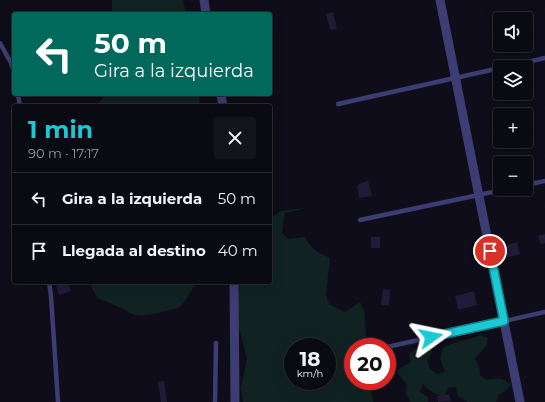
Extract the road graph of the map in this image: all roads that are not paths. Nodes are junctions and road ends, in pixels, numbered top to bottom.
1 (204, 0) edge
2 (440, 0) edge
3 (206, 12) edge
4 (0, 43) edge
5 (545, 58) edge
6 (533, 61) edge
7 (12, 65) edge
8 (493, 70) edge
9 (456, 78) junction
10 (338, 104) dead end
11 (545, 181) edge
12 (533, 184) edge
13 (493, 192) edge
14 (479, 195) junction
15 (360, 220) dead end
16 (49, 284) edge
17 (234, 284) edge
18 (545, 312) edge
19 (504, 321) junction
20 (216, 343) dead end
21 (396, 345) edge
22 (58, 402) edge
23 (215, 402) edge
24 (235, 402) edge
25 (520, 402) edge

1 - 3 street
2 - 9 street
4 - 7 lane
5 - 6 lane
8 - 9 lane
9 - 10 lane
9 - 14 street
11 - 12 lane
13 - 14 lane
14 - 15 lane
14 - 19 street
16 - 22 lane
17 - 24 street
18 - 19 lane
19 - 21 lane
19 - 25 street
20 - 23 lane

